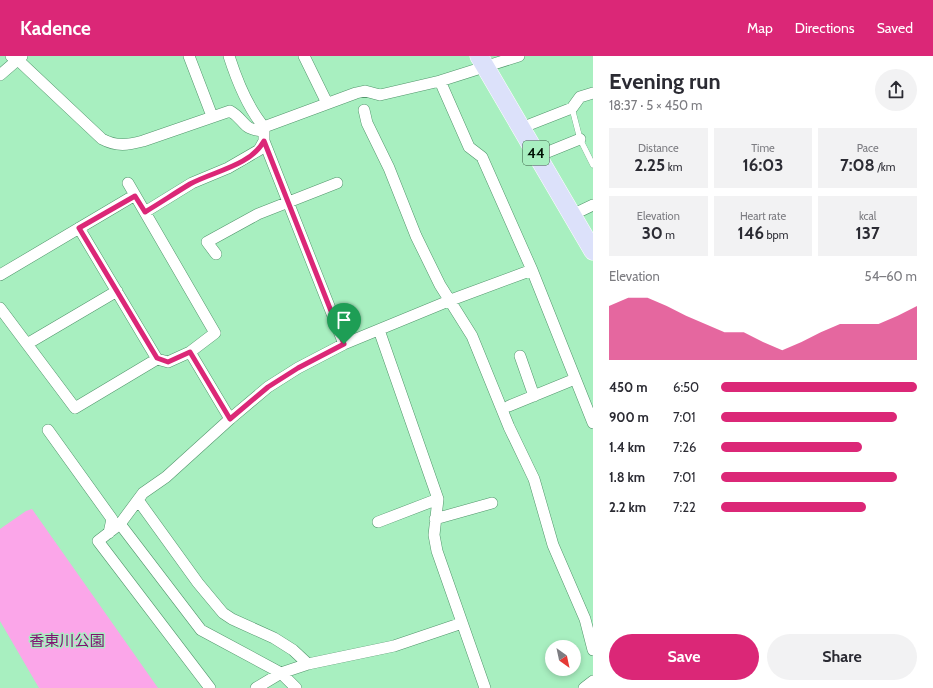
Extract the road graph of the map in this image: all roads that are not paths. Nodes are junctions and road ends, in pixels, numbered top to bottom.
1 (189, 56) edge
2 (229, 56) edge
3 (304, 56) edge
4 (520, 56) edge
5 (17, 57) edge
6 (482, 61) edge
7 (0, 76) edge
8 (440, 81) junction
9 (593, 93) edge
10 (327, 103) junction
11 (572, 108) junction
12 (364, 110) dead end
13 (212, 116) junction
14 (521, 128) junction
15 (264, 133) junction
16 (580, 139) junction
17 (538, 156) junction
18 (593, 166) edge
19 (128, 183) dead end
20 (337, 183) dead end
21 (135, 196) junction
22 (288, 202) junction
23 (593, 205) edge
24 (145, 212) junction
25 (572, 215) junction
26 (79, 228) junction
27 (593, 250) edge
28 (216, 254) dead end
29 (532, 270) junction
30 (0, 275) edge
31 (117, 291) junction
32 (451, 300) junction
33 (0, 308) edge
34 (379, 330) junction
35 (27, 344) junction
36 (344, 344) junction
37 (190, 352) junction
38 (520, 356) dead end
39 (157, 358) junction
40 (575, 379) junction
41 (534, 396) junction
42 (509, 406) dead end
43 (230, 419) junction
44 (592, 419) edge
45 (48, 430) dead end
46 (438, 499) junction
47 (138, 500) junction
48 (492, 503) dead end
49 (435, 519) junction
50 (378, 522) dead end
51 (120, 524) junction
52 (109, 533) junction
53 (462, 623) junction
54 (593, 650) edge
55 (308, 664) junction
56 (281, 673) junction
57 (593, 681) edge
58 (210, 688) edge
59 (256, 688) edge
60 (296, 688) edge
61 (485, 688) edge
62 (584, 688) edge

1 - 13 street
2 - 15 street
3 - 10 street
4 - 6 street
5 - 7 street
5 - 13 street
6 - 8 street
6 - 14 main road, 44
8 - 10 street
8 - 29 street
9 - 11 street
10 - 15 street
11 - 14 street
11 - 16 lane
12 - 32 street
13 - 15 street
14 - 17 main road, 44
15 - 22 street
15 - 24 street
16 - 17 street
16 - 18 lane
17 - 25 main road, 44
19 - 21 street
20 - 22 street
21 - 24 street
21 - 26 street
22 - 28 street
22 - 36 street
23 - 25 street
24 - 37 street
25 - 27 main road, 44
26 - 30 street
26 - 31 street
29 - 32 street
29 - 40 street
31 - 35 street
31 - 39 street
32 - 34 street
32 - 54 street
33 - 35 street
34 - 36 street
34 - 46 street
35 - 39 street
36 - 43 street
37 - 39 street
37 - 43 street
38 - 41 street
40 - 41 street
40 - 44 street
41 - 42 street
43 - 47 street
45 - 52 street
46 - 49 street
46 - 50 street
47 - 51 street
47 - 55 street
48 - 49 street
49 - 53 street
51 - 52 street
51 - 56 street
52 - 58 street
53 - 55 street
53 - 61 street
55 - 56 street
56 - 59 street
56 - 60 street
57 - 62 street

